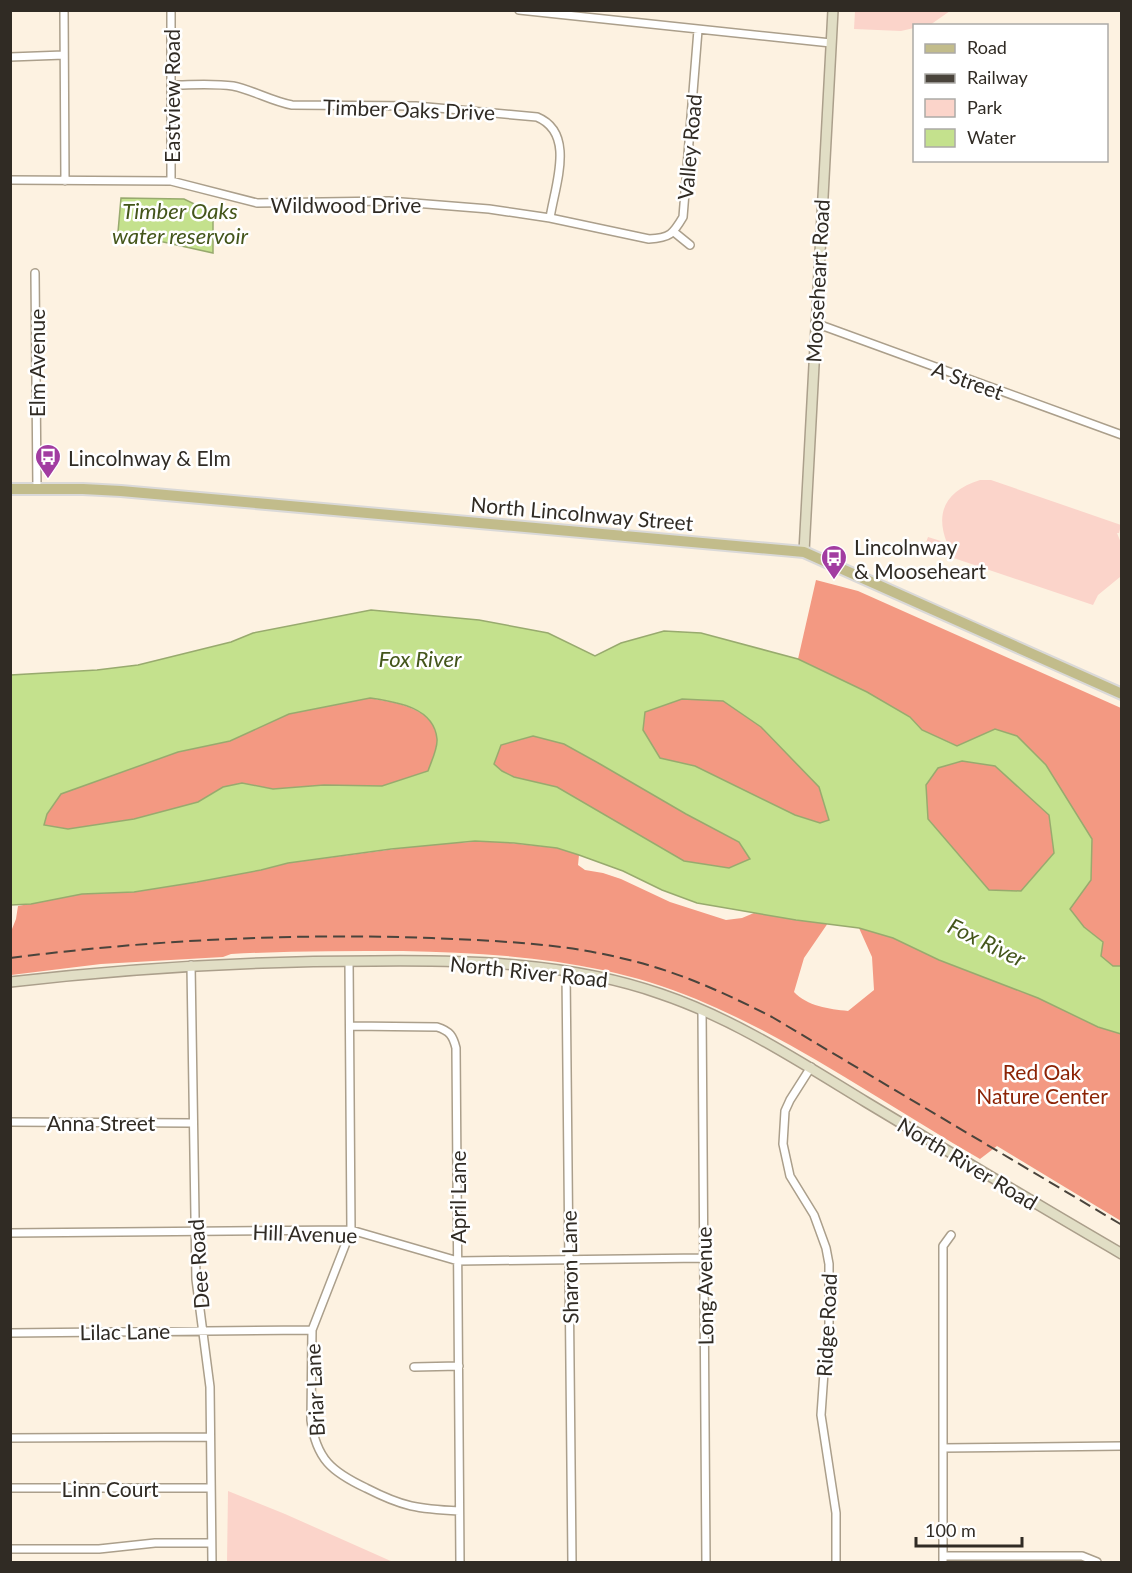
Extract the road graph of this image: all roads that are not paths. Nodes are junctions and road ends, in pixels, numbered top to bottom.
1 (64, 10) edge
2 (171, 10) edge
3 (519, 10) edge
4 (833, 10) edge
5 (698, 30) junction
6 (831, 43) junction
7 (64, 55) junction
8 (10, 57) edge
9 (171, 85) junction
10 (10, 180) edge
11 (65, 181) junction
12 (171, 181) junction
13 (550, 218) junction
14 (674, 232) junction
15 (690, 245) dead end
16 (35, 273) dead end
17 (815, 323) junction
18 (1122, 435) edge
19 (10, 489) edge
20 (37, 489) junction
21 (804, 552) junction
22 (1122, 694) edge
23 (349, 961) junction
24 (191, 965) junction
25 (566, 971) junction
26 (10, 982) edge
27 (702, 1010) junction
28 (350, 1026) junction
29 (811, 1067) junction
30 (10, 1122) edge
31 (192, 1123) junction
32 (351, 1230) junction
33 (194, 1231) junction
34 (10, 1233) edge
35 (951, 1235) dead end
36 (1122, 1254) edge
37 (704, 1258) junction
38 (569, 1259) junction
39 (458, 1261) junction
40 (312, 1330) junction
41 (203, 1331) junction
42 (10, 1332) edge
43 (459, 1366) junction
44 (414, 1367) dead end
45 (210, 1437) junction
46 (10, 1438) edge
47 (1122, 1446) edge
48 (943, 1448) junction
49 (10, 1488) edge
50 (210, 1488) junction
51 (459, 1511) junction
52 (211, 1543) junction
53 (10, 1549) edge
54 (943, 1559) edge
55 (212, 1563) edge
56 (460, 1563) edge
57 (572, 1563) edge
58 (706, 1563) edge
59 (836, 1563) edge
60 (1097, 1563) edge

1 - 7 street
2 - 9 street, Eastview Road
3 - 5 street
4 - 6 main road, Mooseheart Road
5 - 6 street
5 - 14 street, Valley Road
6 - 17 main road, Mooseheart Road
7 - 8 street
7 - 11 street
9 - 12 street, Eastview Road
9 - 13 street, Timber Oaks Drive
10 - 11 street, Wildwood Drive
11 - 12 street, Wildwood Drive
12 - 13 street, Wildwood Drive
13 - 14 street, Wildwood Drive
14 - 15 street
16 - 20 street, Elm Avenue
17 - 18 street, A Street
17 - 21 main road, Mooseheart Road
19 - 20 main road, North Lincolnway Street
20 - 21 main road, North Lincolnway Street
21 - 22 main road, North Lincolnway Street
23 - 24 main road, North River Road
23 - 25 main road, North River Road
23 - 28 street, Briar Lane
24 - 26 main road, North River Road
24 - 31 street, Dee Road
25 - 27 main road, North River Road
25 - 38 street, Sharon Lane
27 - 29 main road, North River Road
27 - 37 street, Long Avenue
28 - 32 street, Briar Lane
28 - 39 street, April Lane
29 - 36 main road, North River Road
29 - 59 street, Ridge Road
30 - 31 street, Anna Street
31 - 33 street, Dee Road
32 - 33 street, Hill Avenue
32 - 39 street, Hill Avenue
32 - 40 street, Briar Lane
33 - 34 street, Hill Avenue
33 - 41 street, Dee Road
35 - 48 street
37 - 38 street, Hill Avenue
37 - 58 street, Long Avenue
38 - 39 street, Hill Avenue
38 - 57 street, Sharon Lane
39 - 43 street, April Lane
40 - 41 street, Lilac Lane
40 - 51 street, Briar Lane
41 - 42 street, Lilac Lane
41 - 45 street, Dee Road
43 - 44 street
43 - 51 street, April Lane
45 - 46 street
45 - 50 street, Dee Road
47 - 48 street
48 - 54 street
49 - 50 street, Linn Court
50 - 52 street, Dee Road
51 - 56 street, April Lane
52 - 53 street
52 - 55 street, Dee Road
54 - 60 street

